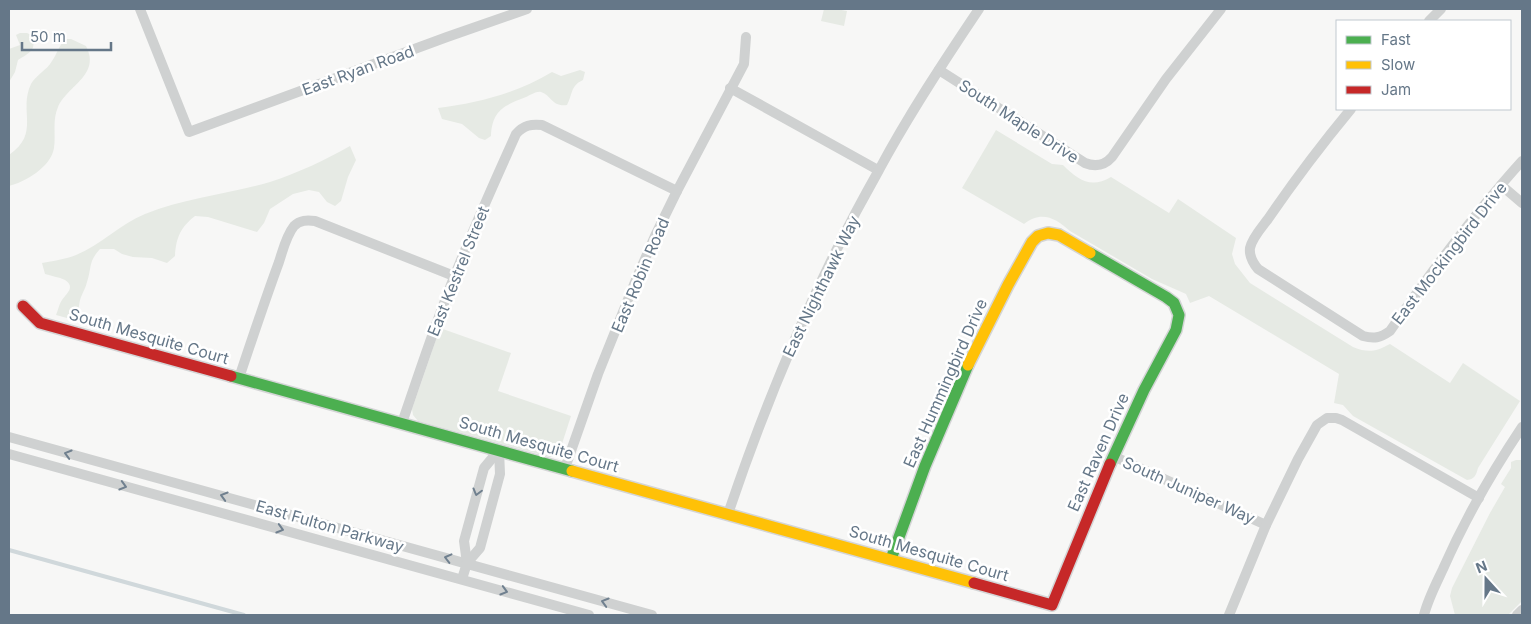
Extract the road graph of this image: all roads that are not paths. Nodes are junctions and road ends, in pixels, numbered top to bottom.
1 (140, 9) edge
2 (527, 9) edge
3 (979, 9) edge
4 (1221, 9) edge
5 (1441, 9) edge
6 (1430, 20) edge
7 (746, 37) dead end
8 (939, 70) junction
9 (730, 88) junction
10 (1350, 110) edge
11 (1522, 161) edge
12 (878, 170) junction
13 (1501, 185) junction
14 (677, 191) junction
15 (1522, 203) edge
16 (1048, 233) joint
17 (454, 276) junction
18 (23, 306) dead end
19 (239, 378) junction
20 (402, 423) junction
21 (1520, 433) edge
22 (9, 437) edge
23 (1522, 445) edge
24 (500, 450) junction
25 (9, 454) edge
26 (1113, 456) junction
27 (565, 468) junction
28 (1479, 498) junction
29 (728, 514) junction
30 (1266, 525) junction
31 (891, 559) junction
32 (467, 563) junction
33 (462, 579) junction
34 (1052, 605) joint
35 (1522, 610) edge
36 (589, 615) edge
37 (652, 615) edge
38 (1229, 615) edge
39 (1424, 615) edge
40 (1517, 615) edge

1 - 2 street, East Ryan Road
3 - 8 street, East Nighthawk Way
4 - 8 street, South Maple Drive
5 - 6 street
7 - 9 street, East Robin Road
8 - 12 street, East Nighthawk Way
9 - 12 street
9 - 14 street, East Robin Road
10 - 13 street, East Mockingbird Drive
11 - 13 street, East Mockingbird Drive
12 - 29 street, East Nighthawk Way
13 - 15 street
14 - 17 street, East Kestrel Street
14 - 27 street, East Robin Road
16 - 26 street, East Raven Drive
16 - 31 street, East Hummingbird Drive
17 - 19 street
17 - 20 street, East Kestrel Street
18 - 19 street, South Mesquite Court
19 - 20 street, South Mesquite Court
20 - 24 street, South Mesquite Court
21 - 23 street
21 - 28 street
32 -> 22 street, East Fulton Parkway
24 - 27 street, South Mesquite Court
24 - 32 street
24 -> 32 street
25 -> 33 street, East Fulton Parkway
26 - 30 street, South Juniper Way
26 - 34 street, East Raven Drive
27 - 29 street, South Mesquite Court
28 - 30 street
28 - 39 street
29 - 31 street, South Mesquite Court
30 - 38 street
31 - 34 street, South Mesquite Court
32 - 33 street
37 -> 32 street, East Fulton Parkway
33 -> 36 street, East Fulton Parkway
35 - 40 street

